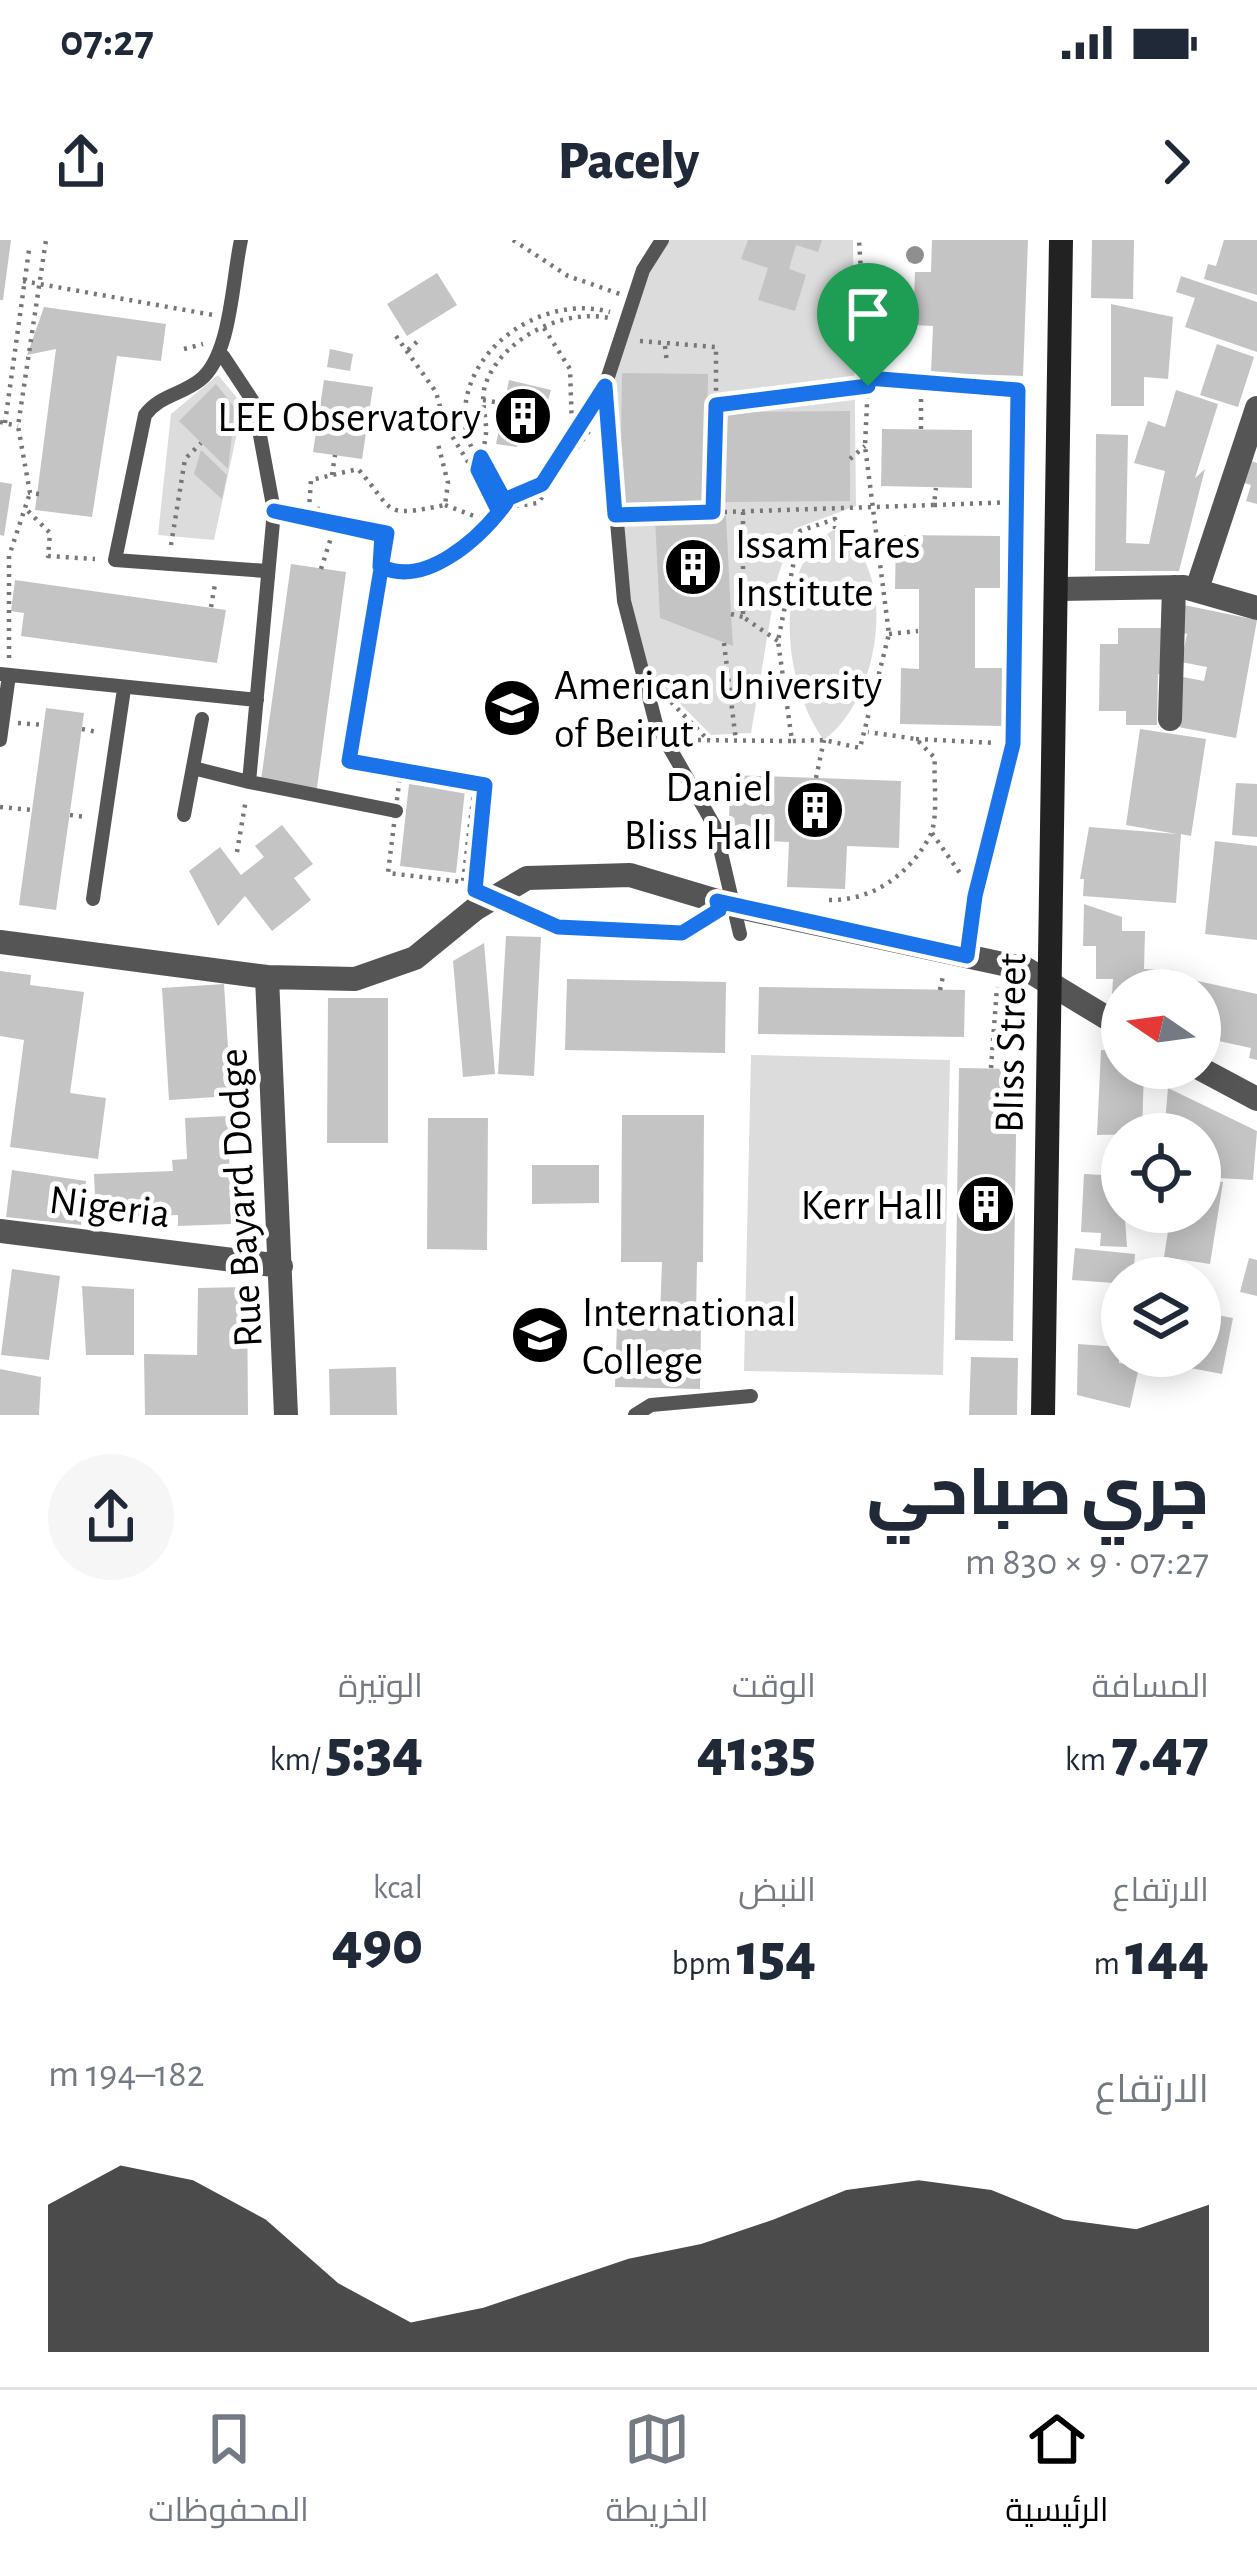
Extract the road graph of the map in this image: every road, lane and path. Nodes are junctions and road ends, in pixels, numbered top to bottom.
1 (46, 240) edge
2 (241, 240) edge
3 (513, 240) edge
4 (662, 240) edge
5 (859, 240) edge
6 (1061, 240) edge
7 (29, 250) dead end
8 (23, 281) junction
9 (37, 283) junction
10 (862, 284) junction
11 (914, 301) dead end
12 (626, 303) dead end
13 (224, 319) junction
14 (624, 324) junction
15 (544, 328) junction
16 (396, 336) dead end
17 (421, 338) dead end
18 (665, 346) junction
19 (408, 350) junction
20 (223, 356) junction
21 (667, 364) dead end
22 (868, 382) junction
23 (921, 382) junction
24 (605, 386) junction
25 (483, 400) junction
26 (495, 402) dead end
27 (716, 405) junction
28 (1257, 408) edge
29 (3, 423) edge
30 (18, 426) junction
31 (921, 429) dead end
32 (572, 430) junction
33 (600, 440) dead end
34 (201, 443) dead end
35 (438, 444) dead end
36 (865, 446) junction
37 (335, 455) dead end
38 (481, 457) junction
39 (850, 459) dead end
40 (478, 470) junction
41 (332, 476) junction
42 (936, 488) dead end
43 (1016, 502) junction
44 (506, 503) junction
45 (873, 505) junction
46 (446, 506) junction
47 (934, 506) junction
48 (28, 511) junction
49 (274, 511) junction
50 (499, 512) junction
51 (713, 512) junction
52 (743, 512) junction
53 (615, 515) junction
54 (319, 521) junction
55 (491, 523) junction
56 (335, 525) junction
57 (835, 529) dead end
58 (115, 560) junction
59 (168, 562) junction
60 (0, 563) edge
61 (9, 566) junction
62 (380, 566) junction
63 (320, 568) dead end
64 (266, 571) junction
65 (1186, 588) junction
66 (1058, 589) junction
67 (1257, 608) edge
68 (731, 614) dead end
69 (743, 617) junction
70 (918, 631) dead end
71 (889, 634) junction
72 (778, 641) junction
73 (724, 643) dead end
74 (643, 673) junction
75 (4, 675) edge
76 (124, 689) junction
77 (257, 700) junction
78 (202, 719) dead end
79 (1170, 719) dead end
80 (868, 732) junction
81 (916, 739) junction
82 (0, 740) edge
83 (665, 740) junction
84 (709, 740) junction
85 (824, 740) junction
86 (736, 741) junction
87 (792, 741) junction
88 (1013, 744) junction
89 (193, 768) junction
90 (816, 778) dead end
91 (249, 782) junction
92 (0, 806) edge
93 (32, 810) dead end
94 (396, 811) junction
95 (184, 815) dead end
96 (932, 833) junction
97 (392, 845) junction
98 (402, 846) dead end
99 (237, 853) dead end
100 (975, 896) junction
101 (94, 899) dead end
102 (817, 900) dead end
103 (726, 903) junction
104 (740, 934) dead end
105 (0, 942) edge
106 (967, 956) junction
107 (999, 964) junction
108 (267, 976) junction
109 (1049, 981) junction
110 (1101, 1014) edge
111 (991, 1068) dead end
112 (1221, 1080) edge
113 (1257, 1099) edge
114 (0, 1231) edge
115 (281, 1266) junction
116 (751, 1396) dead end
117 (286, 1415) edge
118 (635, 1415) edge
119 (1043, 1415) edge

1 - 9 path
2 - 13 lane
3 - 12 path
4 - 14 lane
5 - 10 path
6 - 66 street, Bliss Street
7 - 8 path
8 - 9 path
8 - 29 path
9 - 13 path
9 - 30 path
10 - 11 path
10 - 22 path
13 - 20 lane
14 - 15 path
14 - 18 path
14 - 24 lane
14 - 38 path
15 - 25 path
15 - 32 path
16 - 19 path
17 - 19 path
18 - 21 path
18 - 27 path
19 - 40 path
20 - 49 lane
20 - 58 lane
22 - 23 path
22 - 27 path
22 - 36 path
23 - 31 path
23 - 43 path
24 - 32 path
24 - 53 lane
25 - 26 path
25 - 38 path
27 - 51 path
28 - 65 street
29 - 30 path
30 - 48 path
32 - 44 path
33 - 44 path
34 - 59 path
35 - 46 path
36 - 39 path
36 - 45 path
37 - 41 path
38 - 40 path
38 - 44 path
40 - 50 path
41 - 46 path
41 - 54 path
42 - 47 path
43 - 47 path
43 - 88 path
44 - 50 path
45 - 47 path
45 - 52 path
45 - 71 path
46 - 55 path
48 - 58 path
48 - 61 path
49 - 54 path
49 - 64 lane
50 - 55 path
51 - 52 path
51 - 53 path
52 - 69 path
53 - 74 lane
54 - 56 path
54 - 62 path
55 - 62 path
56 - 62 path
56 - 63 path
57 - 72 path
58 - 59 lane
59 - 64 lane
60 - 61 path
61 - 75 path
62 - 103 path, bridge
64 - 77 lane
65 - 66 street
65 - 67 street
65 - 79 street
66 - 109 street, Bliss Street
68 - 69 path
69 - 72 path
70 - 71 path
71 - 80 path
72 - 87 path
73 - 86 path
74 - 83 lane
74 - 84 path
75 - 76 lane
75 - 82 lane
76 - 77 lane
76 - 101 lane
77 - 91 lane
78 - 89 lane
80 - 81 path
80 - 85 path
81 - 88 path
81 - 96 path
83 - 84 path
83 - 103 lane
84 - 86 path
85 - 87 path
85 - 90 path
86 - 87 path
88 - 100 lane
89 - 91 lane
89 - 95 lane
91 - 94 lane
91 - 99 path
92 - 93 path
94 - 97 path
94 - 97 path
96 - 100 path
96 - 102 path
97 - 98 path
100 - 106 lane
103 - 104 lane
103 - 106 street
103 - 108 street
105 - 108 street
106 - 107 street
107 - 109 street
107 - 111 path
108 - 115 street, Rue Bayard Dodge
109 - 110 street
109 - 119 street, Bliss Street
112 - 113 street
114 - 115 street, Nigeria
115 - 117 street, Rue Bayard Dodge
116 - 118 lane

